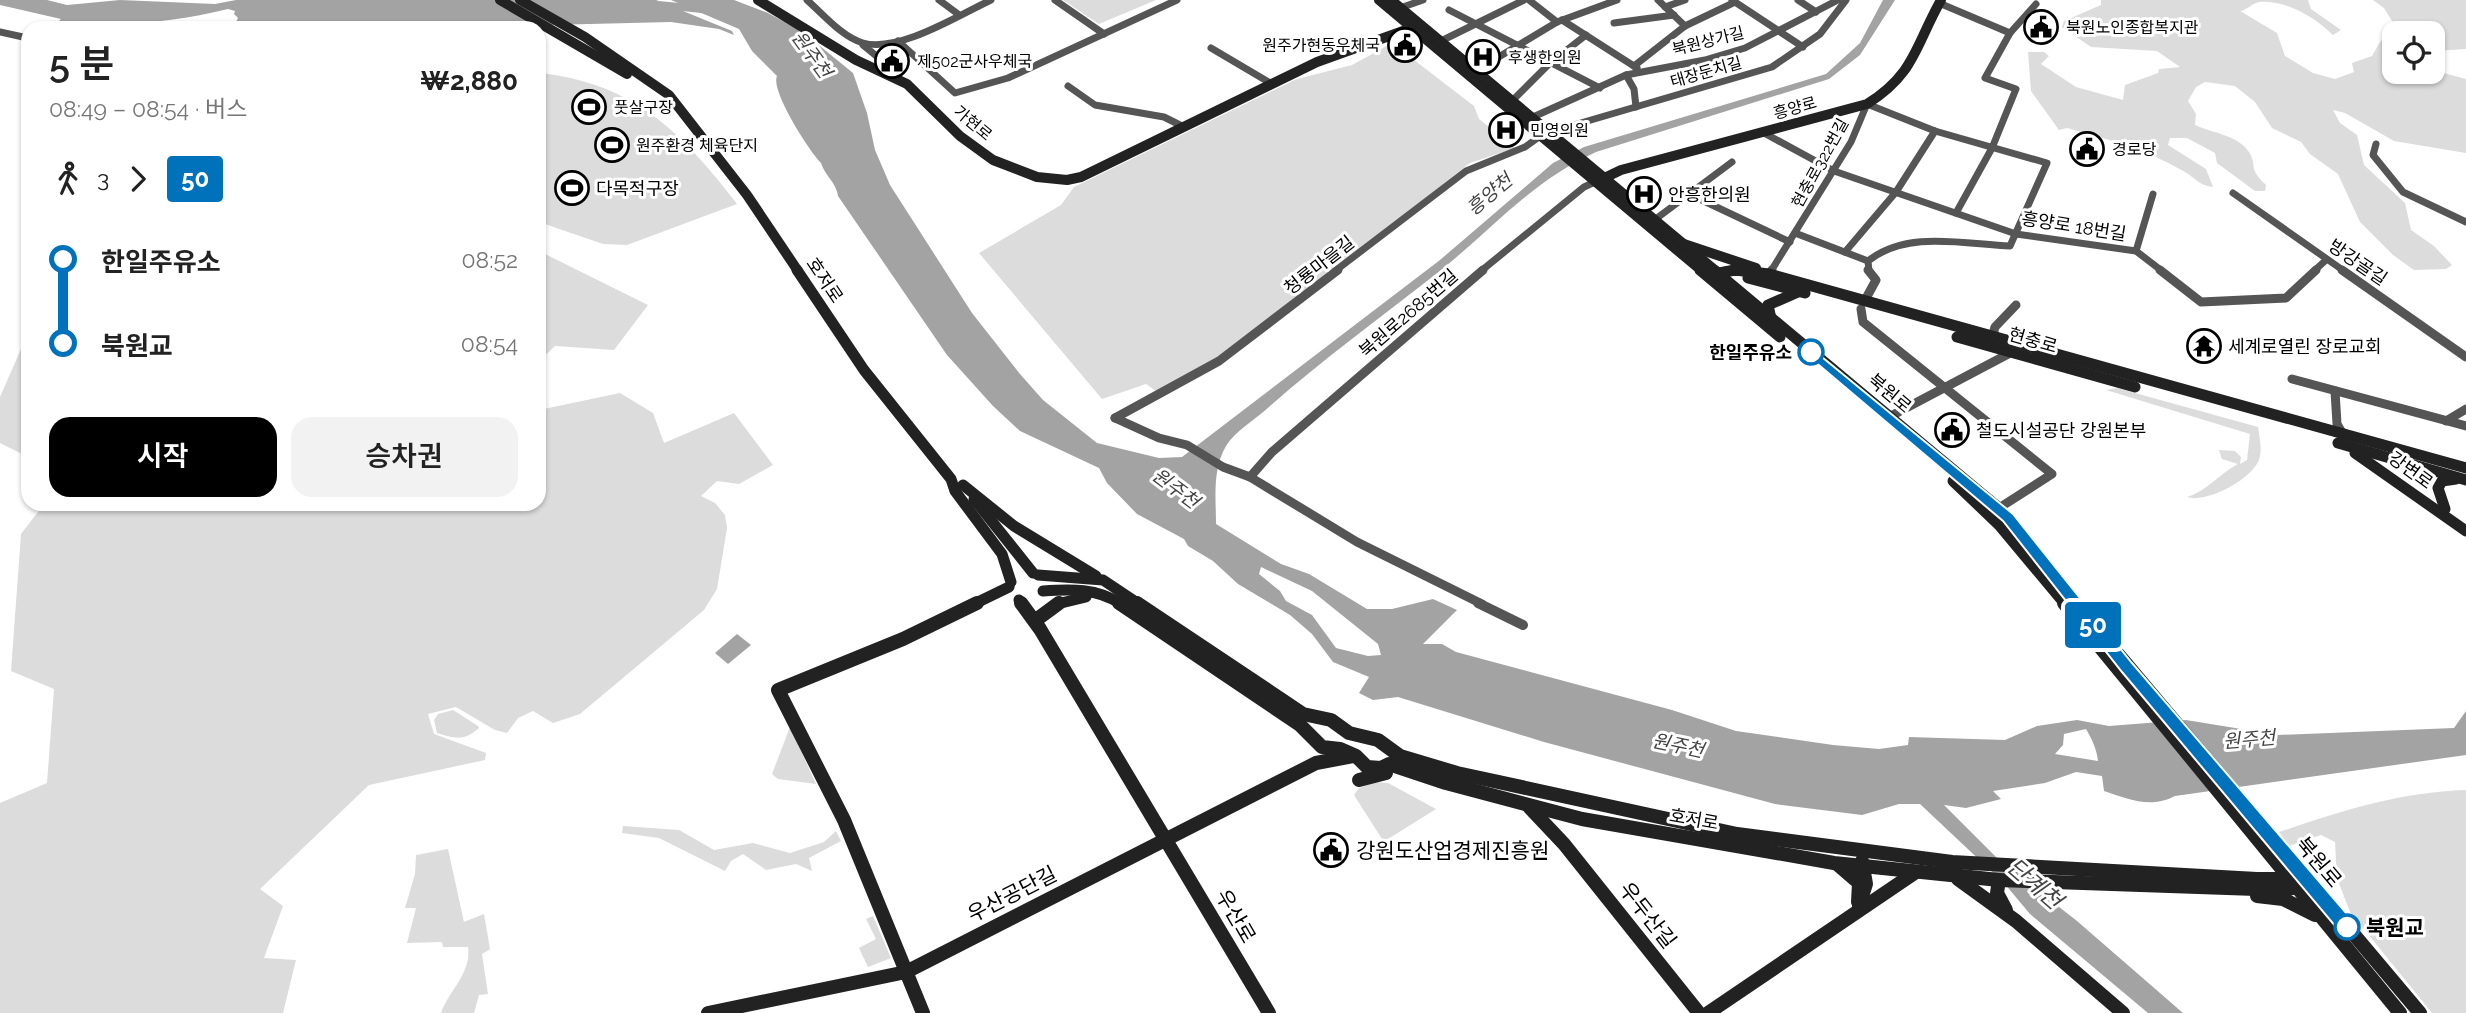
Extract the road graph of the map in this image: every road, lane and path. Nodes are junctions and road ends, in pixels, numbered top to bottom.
1 (500, 0) edge
2 (520, 0) edge
3 (758, 0) edge
4 (807, 0) edge
5 (939, 0) edge
6 (991, 0) edge
7 (1055, 0) edge
8 (1177, 0) edge
9 (1379, 0) edge
10 (1391, 0) edge
11 (1423, 0) edge
12 (1526, 0) edge
13 (1658, 0) edge
14 (1685, 0) edge
15 (1798, 0) edge
16 (1838, 0) edge
17 (1846, 0) edge
18 (1611, 1) edge
19 (1734, 1) edge
20 (1938, 1) edge
21 (2036, 4) dead end
22 (1665, 7) junction
23 (1449, 10) dead end
24 (1399, 12) junction
25 (1816, 12) junction
26 (958, 15) junction
27 (1674, 15) junction
28 (538, 21) edge
29 (1560, 21) junction
30 (1614, 23) dead end
31 (546, 25) edge
32 (1474, 25) junction
33 (1416, 26) junction
34 (1685, 26) junction
35 (0, 32) edge
36 (1779, 32) junction
37 (2010, 33) junction
38 (1104, 34) junction
39 (1586, 36) junction
40 (21, 37) edge
41 (1381, 39) junction
42 (898, 41) junction
43 (1441, 41) junction
44 (860, 42) junction
45 (1515, 47) junction
46 (1803, 47) junction
47 (1211, 48) dead end
48 (1549, 64) junction
49 (1634, 66) junction
50 (1477, 70) junction
51 (1641, 70) junction
52 (1626, 75) junction
53 (638, 76) junction
54 (893, 76) junction
55 (1272, 84) junction
56 (1068, 86) dead end
57 (1600, 88) junction
58 (1513, 101) junction
59 (1867, 104) junction
60 (1636, 107) junction
61 (1532, 117) junction
62 (1184, 127) junction
63 (1935, 131) junction
64 (1550, 132) junction
65 (1764, 133) junction
66 (1539, 137) junction
67 (1555, 143) junction
68 (2376, 144) dead end
69 (1992, 148) junction
70 (1731, 163) dead end
71 (1834, 170) junction
72 (1597, 178) junction
73 (1896, 192) junction
74 (2233, 193) dead end
75 (1689, 194) junction
76 (2153, 194) dead end
77 (1956, 214) junction
78 (1653, 221) junction
79 (2466, 222) edge
80 (1795, 233) junction
81 (2016, 234) junction
82 (1790, 242) junction
83 (1680, 243) junction
84 (2136, 251) junction
85 (1845, 252) junction
86 (2326, 260) junction
87 (1868, 261) junction
88 (1769, 274) junction
89 (1715, 277) junction
90 (1800, 291) junction
91 (2016, 305) dead end
92 (1863, 306) junction
93 (1771, 319) junction
94 (1991, 342) junction
95 (2012, 352) junction
96 (2466, 357) edge
97 (2292, 379) dead end
98 (1945, 388) junction
99 (2335, 391) junction
100 (2466, 409) edge
101 (1888, 417) junction
102 (2446, 421) junction
103 (2466, 426) edge
104 (2339, 436) junction
105 (2364, 456) junction
106 (2466, 468) edge
107 (1250, 477) junction
108 (2466, 480) edge
109 (957, 482) junction
110 (1999, 508) junction
111 (2445, 509) junction
112 (2466, 524) edge
113 (2466, 531) edge
114 (1036, 574) junction
115 (1103, 580) junction
116 (1013, 592) junction
117 (1041, 593) junction
118 (1134, 613) junction
119 (1040, 623) junction
120 (1523, 625) dead end
121 (2122, 669) junction
122 (1320, 719) junction
123 (1308, 731) junction
124 (1322, 747) junction
125 (1356, 756) junction
126 (1384, 761) junction
127 (1316, 764) junction
128 (1409, 770) junction
129 (1558, 796) junction
130 (1524, 803) junction
131 (1554, 811) junction
132 (1582, 819) junction
133 (1167, 839) junction
134 (2262, 840) junction
135 (1564, 844) junction
136 (1860, 849) junction
137 (1835, 863) junction
138 (1864, 866) junction
139 (1948, 868) junction
140 (1916, 871) junction
141 (1999, 880) junction
142 (2298, 880) junction
143 (2219, 882) junction
144 (1856, 912) junction
145 (2015, 921) junction
146 (2333, 932) junction
147 (905, 972) junction
148 (708, 1013) edge
149 (923, 1013) edge
150 (1269, 1013) edge
151 (1699, 1013) edge
152 (1708, 1013) edge
153 (2123, 1013) edge
154 (2400, 1013) edge
155 (2420, 1013) edge

1 - 28 street, 호저로
2 - 53 street, 호저로
3 - 54 street, 가현로
4 - 44 street
5 - 26 street
6 - 26 street
7 - 38 street
8 - 38 street
9 - 24 street
10 - 24 street
11 - 24 street
12 - 29 street
12 - 32 street
13 - 22 street, 북원상가길
14 - 22 street
15 - 25 street
16 - 25 street, 북원상가길
17 - 46 street, 태장둔치길
18 - 29 street
19 - 34 street, 북원상가길
19 - 36 street, 북원상가길
20 - 37 street
20 - 59 street, 흥양로
21 - 37 street
22 - 27 street, 북원상가길
23 - 32 street
24 - 33 street
24 - 41 street
25 - 36 street, 북원상가길
26 - 42 street
27 - 30 street, 북원상가길
27 - 34 street, 북원상가길
29 - 39 street
29 - 45 street
31 - 53 street, 호저로
32 - 43 street
32 - 45 street
33 - 41 street, 가현로
33 - 43 street
33 - 66 street
34 - 49 street, 북원상가길
35 - 40 street
36 - 46 street
36 - 51 street, 북원상가길
37 - 69 street
38 - 42 street
39 - 48 street
39 - 49 street
41 - 55 street, 가현로
42 - 44 street
43 - 50 street
44 - 54 street
45 - 48 street
45 - 50 street
46 - 60 street, 태장둔치길
47 - 55 street
48 - 57 street
48 - 58 street
49 - 51 street
50 - 58 street
51 - 52 street, 북원상가길
52 - 57 street, 북원상가길
52 - 60 street
53 - 109 street, 호저로
54 - 62 street, 가현로
55 - 62 street, 가현로
56 - 62 street
57 - 61 street, 북원상가길
58 - 61 street
59 - 63 street
59 - 65 street, 흥양로
59 - 71 street, 현충로322번길
60 - 64 street, 태장둔치길
61 - 64 street
63 - 69 street
63 - 73 street
64 - 67 street
65 - 71 street, 흥양로 18번길
65 - 72 street, 흥양로
66 - 67 street
66 - 107 street, 청룡마을길
67 - 72 street
68 - 79 street
69 - 77 street
69 - 81 street
70 - 75 street
71 - 73 street, 흥양로 18번길
71 - 80 street, 현충로322번길
72 - 78 street, 북원로
72 - 89 street, 북원로
72 - 107 street, 북원로2685번길
73 - 77 street, 흥양로 18번길
73 - 85 street
74 - 86 street, 방강골길
75 - 78 street
75 - 82 street
76 - 84 street
77 - 81 street, 흥양로 18번길
78 - 83 street, 북원로
80 - 82 street, 현충로322번길
80 - 85 street, 현충로322번길
81 - 84 street, 흥양로 18번길
81 - 87 street
82 - 88 street, 현충로322번길
83 - 88 street
83 - 89 street, 북원로
84 - 86 street, 흥양로 18번길
85 - 87 street, 현충로322번길
86 - 96 street, 방강골길
87 - 92 street
88 - 89 street, 현충로
88 - 92 street, 현충로
89 - 90 street, 현충로
89 - 93 street, 북원로
89 - 121 street, 북원로
90 - 92 street, 현충로
90 - 93 street
91 - 94 street, 현충로
92 - 94 street, 현충로
92 - 98 street
93 - 101 street, 북원로
94 - 95 street, 현충로
94 - 104 street, 현충로
95 - 98 street
95 - 104 street, 현충로
97 - 99 street
98 - 101 street
98 - 110 street
99 - 102 street
99 - 104 street
100 - 102 street
101 - 110 street, 북원로
102 - 103 street
104 - 105 street, 강변로
104 - 106 street, 현충로
104 - 108 street, 현충로
105 - 111 street, 강변로
105 - 113 street, 강변로
107 - 120 street
108 - 111 street
109 - 114 street
109 - 115 street
109 - 116 street, 우산로
110 - 121 street, 북원로
111 - 112 street, 강변로
114 - 115 street, 호저로
114 - 116 street
114 - 117 street
115 - 122 street, 호저로
116 - 117 street
116 - 119 street, 우산로
116 - 147 street
117 - 118 street
117 - 119 street
118 - 119 street
118 - 123 street
119 - 133 street, 우산로
121 - 134 street, 북원로
122 - 123 street
122 - 126 street, 호저로
123 - 124 street
124 - 125 street, 호저로
124 - 127 street
125 - 126 street, 호저로
125 - 127 street
126 - 128 street, 호저로
126 - 128 street
126 - 129 street, 호저로
127 - 133 street, 우산공단길
128 - 130 street, 호저로
129 - 131 street
129 - 136 street, 호저로
130 - 131 street, 호저로
130 - 135 street, 우두산길
131 - 132 street, 호저로
132 - 135 street
132 - 137 street, 호저로
133 - 147 street, 우산공단길
133 - 150 street, 우산로
134 - 142 street, 북원로
134 - 143 street
135 - 151 street, 우두산길
136 - 138 street
136 - 139 street, 호저로
137 - 138 street, 호저로
137 - 144 street
138 - 140 street, 호저로
138 - 144 street
139 - 140 street, 호저로
139 - 141 street, 호저로
139 - 143 street
139 - 145 street
140 - 144 street
141 - 143 street, 호저로
141 - 145 street
142 - 143 street
142 - 146 street, 북원로
142 - 155 street, 북원로
143 - 146 street
144 - 152 street
145 - 153 street
146 - 154 street, 북원로
147 - 148 street, 우산공단길
147 - 149 street

